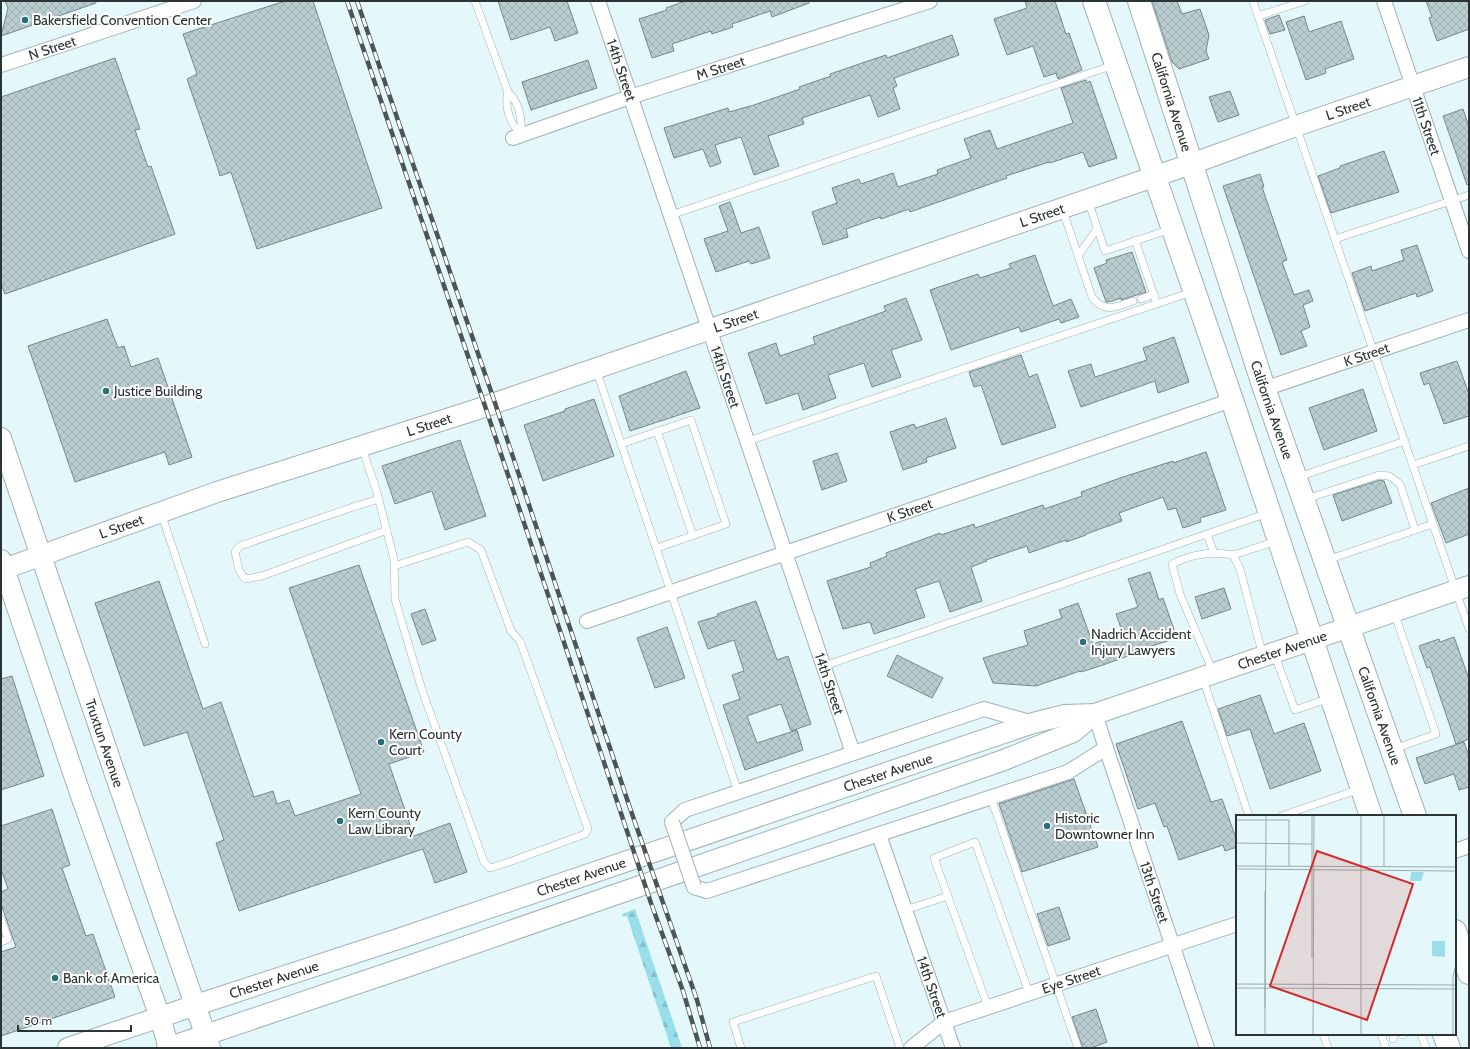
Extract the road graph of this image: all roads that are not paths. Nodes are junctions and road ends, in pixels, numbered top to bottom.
1 (194, 1) edge
2 (476, 1) edge
3 (598, 1) edge
4 (930, 1) edge
5 (1094, 1) edge
6 (1139, 1) edge
7 (1253, 1) edge
8 (1305, 1) edge
9 (1384, 1) edge
10 (1258, 16) junction
11 (1, 65) edge
12 (1116, 65) junction
13 (1469, 67) edge
14 (1413, 86) junction
15 (630, 97) junction
16 (1296, 126) junction
17 (517, 137) joint
18 (1191, 164) junction
19 (1155, 177) junction
20 (1469, 195) edge
21 (1088, 200) junction
22 (1452, 201) junction
23 (1062, 208) junction
24 (671, 215) junction
25 (1097, 229) junction
26 (1172, 229) junction
27 (1335, 239) junction
28 (1135, 240) junction
29 (1469, 251) edge
30 (1078, 256) junction
31 (1194, 292) junction
32 (1154, 294) junction
33 (1141, 299) dead end
34 (1133, 301) dead end
35 (1157, 304) junction
36 (1469, 320) edge
37 (710, 330) junction
38 (1374, 352) junction
39 (596, 368) junction
40 (1264, 389) junction
41 (1232, 400) junction
42 (657, 431) junction
43 (1, 438) edge
44 (748, 441) junction
45 (1404, 441) junction
46 (622, 444) junction
47 (362, 446) junction
48 (1469, 446) edge
49 (1413, 465) junction
50 (1296, 478) junction
51 (379, 499) junction
52 (1303, 500) junction
53 (161, 512) junction
54 (1270, 512) junction
55 (1433, 524) junction
56 (387, 530) junction
57 (1415, 530) junction
58 (1207, 534) junction
59 (693, 536) junction
60 (1279, 540) junction
61 (657, 548) junction
62 (786, 553) junction
63 (1214, 553) junction
64 (1233, 555) junction
65 (42, 556) junction
66 (1325, 560) junction
67 (2, 566) edge
68 (394, 566) junction
69 (1462, 588) edge
70 (672, 592) junction
71 (1394, 612) junction
72 (587, 621) dead end
73 (1349, 628) junction
74 (1469, 629) edge
75 (1313, 640) junction
76 (204, 644) dead end
77 (1269, 654) junction
78 (824, 666) junction
79 (1208, 675) junction
80 (1332, 698) junction
81 (1096, 714) junction
82 (1033, 723) junction
83 (1106, 748) junction
84 (1392, 749) junction
85 (853, 753) junction
86 (1362, 788) junction
87 (738, 792) junction
88 (991, 798) junction
89 (1249, 815) edge
90 (1284, 815) edge
91 (1371, 815) edge
92 (1415, 815) edge
93 (880, 835) junction
94 (1469, 846) edge
95 (1456, 852) edge
96 (948, 896) junction
97 (905, 910) junction
98 (1, 919) edge
99 (1236, 924) edge
100 (1456, 935) edge
101 (1, 942) edge
102 (1172, 946) junction
103 (1469, 973) edge
104 (1055, 984) junction
105 (1029, 993) junction
106 (196, 1005) junction
107 (988, 1007) junction
108 (160, 1017) junction
109 (944, 1022) junction
110 (1323, 1035) edge
111 (1381, 1035) edge
112 (1421, 1035) edge
113 (1444, 1035) edge
114 (208, 1041) edge
115 (68, 1048) edge
116 (168, 1048) edge
117 (741, 1048) edge
118 (900, 1048) edge
119 (911, 1048) edge
120 (953, 1048) edge
121 (1078, 1048) edge
122 (1207, 1048) edge
123 (1328, 1048) edge
124 (1386, 1048) edge
125 (1426, 1048) edge
126 (1449, 1048) edge

1 - 11 street, N Street
2 - 17 lane
3 - 15 street, 14th Street
4 - 15 street, M Street
5 - 12 main road
6 - 18 main road, California Avenue
7 - 10 lane
8 - 10 lane
9 - 14 street, 11th Street
10 - 16 lane
12 - 19 main road
12 - 24 lane
13 - 14 main road, L Street
14 - 16 main road, L Street
14 - 22 street, 11th Street
15 - 17 street, M Street
15 - 24 street, 14th Street
16 - 18 main road, L Street
16 - 27 lane
18 - 19 main road, L Street
18 - 40 main road, California Avenue
19 - 21 main road, L Street
19 - 26 main road
20 - 22 lane
21 - 23 main road, L Street
21 - 25 lane
22 - 27 lane
22 - 29 street, 11th Street
23 - 30 lane
23 - 37 main road, L Street
24 - 37 street, 14th Street
25 - 28 lane
25 - 30 lane
26 - 28 lane
26 - 31 main road
27 - 38 lane
28 - 32 lane
30 - 34 lane
31 - 35 lane
31 - 41 main road
32 - 33 lane
32 - 35 lane
35 - 44 lane
36 - 38 street, K Street
37 - 39 main road, L Street
37 - 44 street, 14th Street
38 - 40 street, K Street
38 - 45 lane
39 - 46 lane
39 - 47 main road, L Street
40 - 50 main road, California Avenue
41 - 54 main road
41 - 62 street, K Street
42 - 46 lane
42 - 59 lane
42 - 59 lane
43 - 65 main road, Truxtun Avenue
44 - 62 street, 14th Street
45 - 49 lane
45 - 50 lane
46 - 61 lane
47 - 51 lane
47 - 53 main road, L Street
48 - 49 lane
49 - 55 lane
50 - 52 main road, California Avenue
51 - 56 lane
51 - 56 lane
52 - 57 lane
52 - 66 main road, California Avenue
53 - 65 main road, L Street
53 - 76 lane
54 - 58 lane
54 - 60 main road
55 - 57 lane
55 - 69 lane
56 - 68 lane
57 - 66 lane
58 - 63 lane
58 - 78 lane
59 - 61 lane
60 - 64 lane
60 - 75 main road
61 - 70 lane
62 - 70 street, K Street
62 - 78 street, 14th Street
63 - 64 lane
63 - 79 lane
64 - 77 lane
65 - 67 main road, L Street
65 - 106 main road, Truxtun Avenue
66 - 73 main road, California Avenue
67 - 108 main road
68 - 68 lane
69 - 71 main road, Chester Avenue
69 - 74 lane
70 - 72 street, K Street
70 - 87 lane
71 - 73 main road, Chester Avenue
71 - 84 lane
73 - 75 main road, Chester Avenue
73 - 84 main road, California Avenue
75 - 77 main road, Chester Avenue
75 - 80 main road
77 - 79 main road, Chester Avenue
77 - 80 lane
78 - 85 street, 14th Street
79 - 81 main road, Chester Avenue
79 - 89 lane
80 - 86 main road
81 - 82 main road, Chester Avenue
81 - 83 street, 13th Street
81 - 114 main road, Chester Avenue
82 - 85 street
82 - 106 main road, Chester Avenue
83 - 88 street
83 - 102 street, 13th Street
84 - 92 main road, California Avenue
85 - 87 street
86 - 90 lane
86 - 91 main road
87 - 93 street, bridge
88 - 93 street
88 - 104 lane
93 - 97 street, 14th Street
94 - 95 street
96 - 97 lane
96 - 105 lane
96 - 107 lane
97 - 109 street, 14th Street
98 - 101 lane
99 - 102 street, Eye Street
100 - 103 main road
102 - 104 street, Eye Street
102 - 122 street, 13th Street
104 - 105 street, Eye Street
104 - 121 lane
105 - 107 street, Eye Street
106 - 108 main road, Chester Avenue
106 - 114 main road, Truxtun Avenue
107 - 109 street, Eye Street
108 - 115 main road, Chester Avenue
108 - 116 main road
109 - 119 street, Eye Street
109 - 120 street, 14th Street
110 - 123 lane
111 - 124 lane
112 - 125 lane
113 - 126 main road
114 - 116 main road, Chester Avenue
117 - 118 lane

